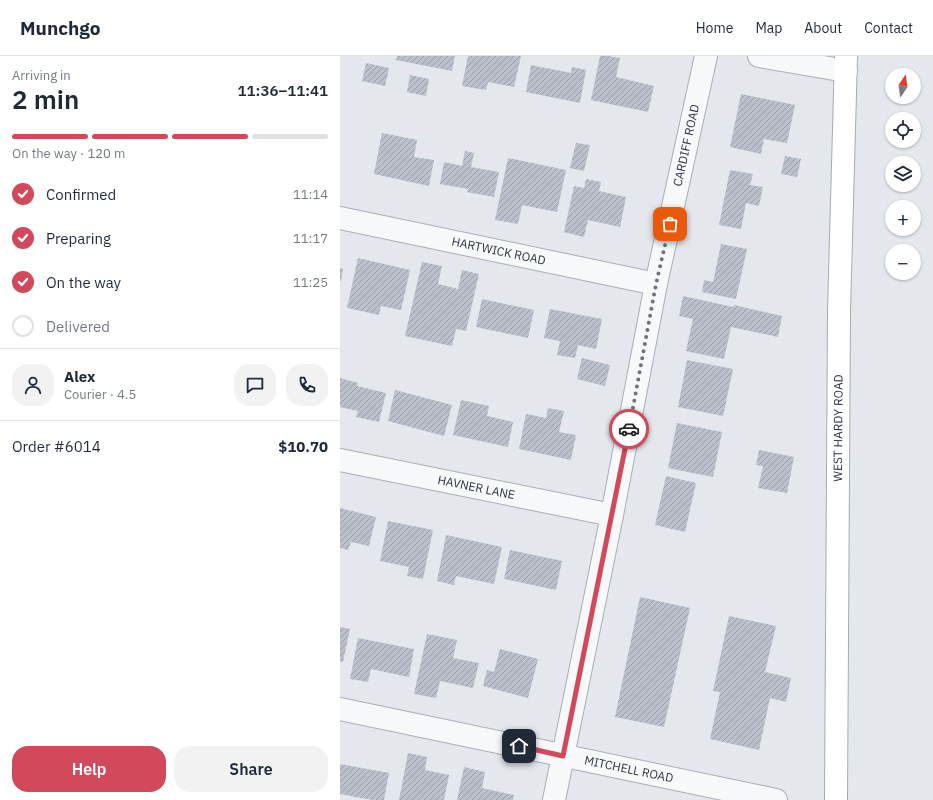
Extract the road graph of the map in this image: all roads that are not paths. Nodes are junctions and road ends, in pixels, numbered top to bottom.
1 (706, 56) edge
2 (759, 56) edge
3 (846, 63) edge
4 (340, 218) edge
5 (656, 284) junction
6 (340, 460) edge
7 (612, 515) junction
8 (340, 709) edge
9 (563, 756) junction
10 (554, 800) edge
11 (776, 800) edge
12 (836, 800) edge

1 - 5 street, CARDIFF ROAD
2 - 3 street
3 - 12 main road, WEST HARDY ROAD
4 - 5 street, HARTWICK ROAD
5 - 7 street, CARDIFF ROAD
6 - 7 street, HAVNER LANE
7 - 9 street, CARDIFF ROAD
8 - 9 street, MITCHELL ROAD
9 - 10 street, CARDIFF ROAD
9 - 11 street, MITCHELL ROAD

